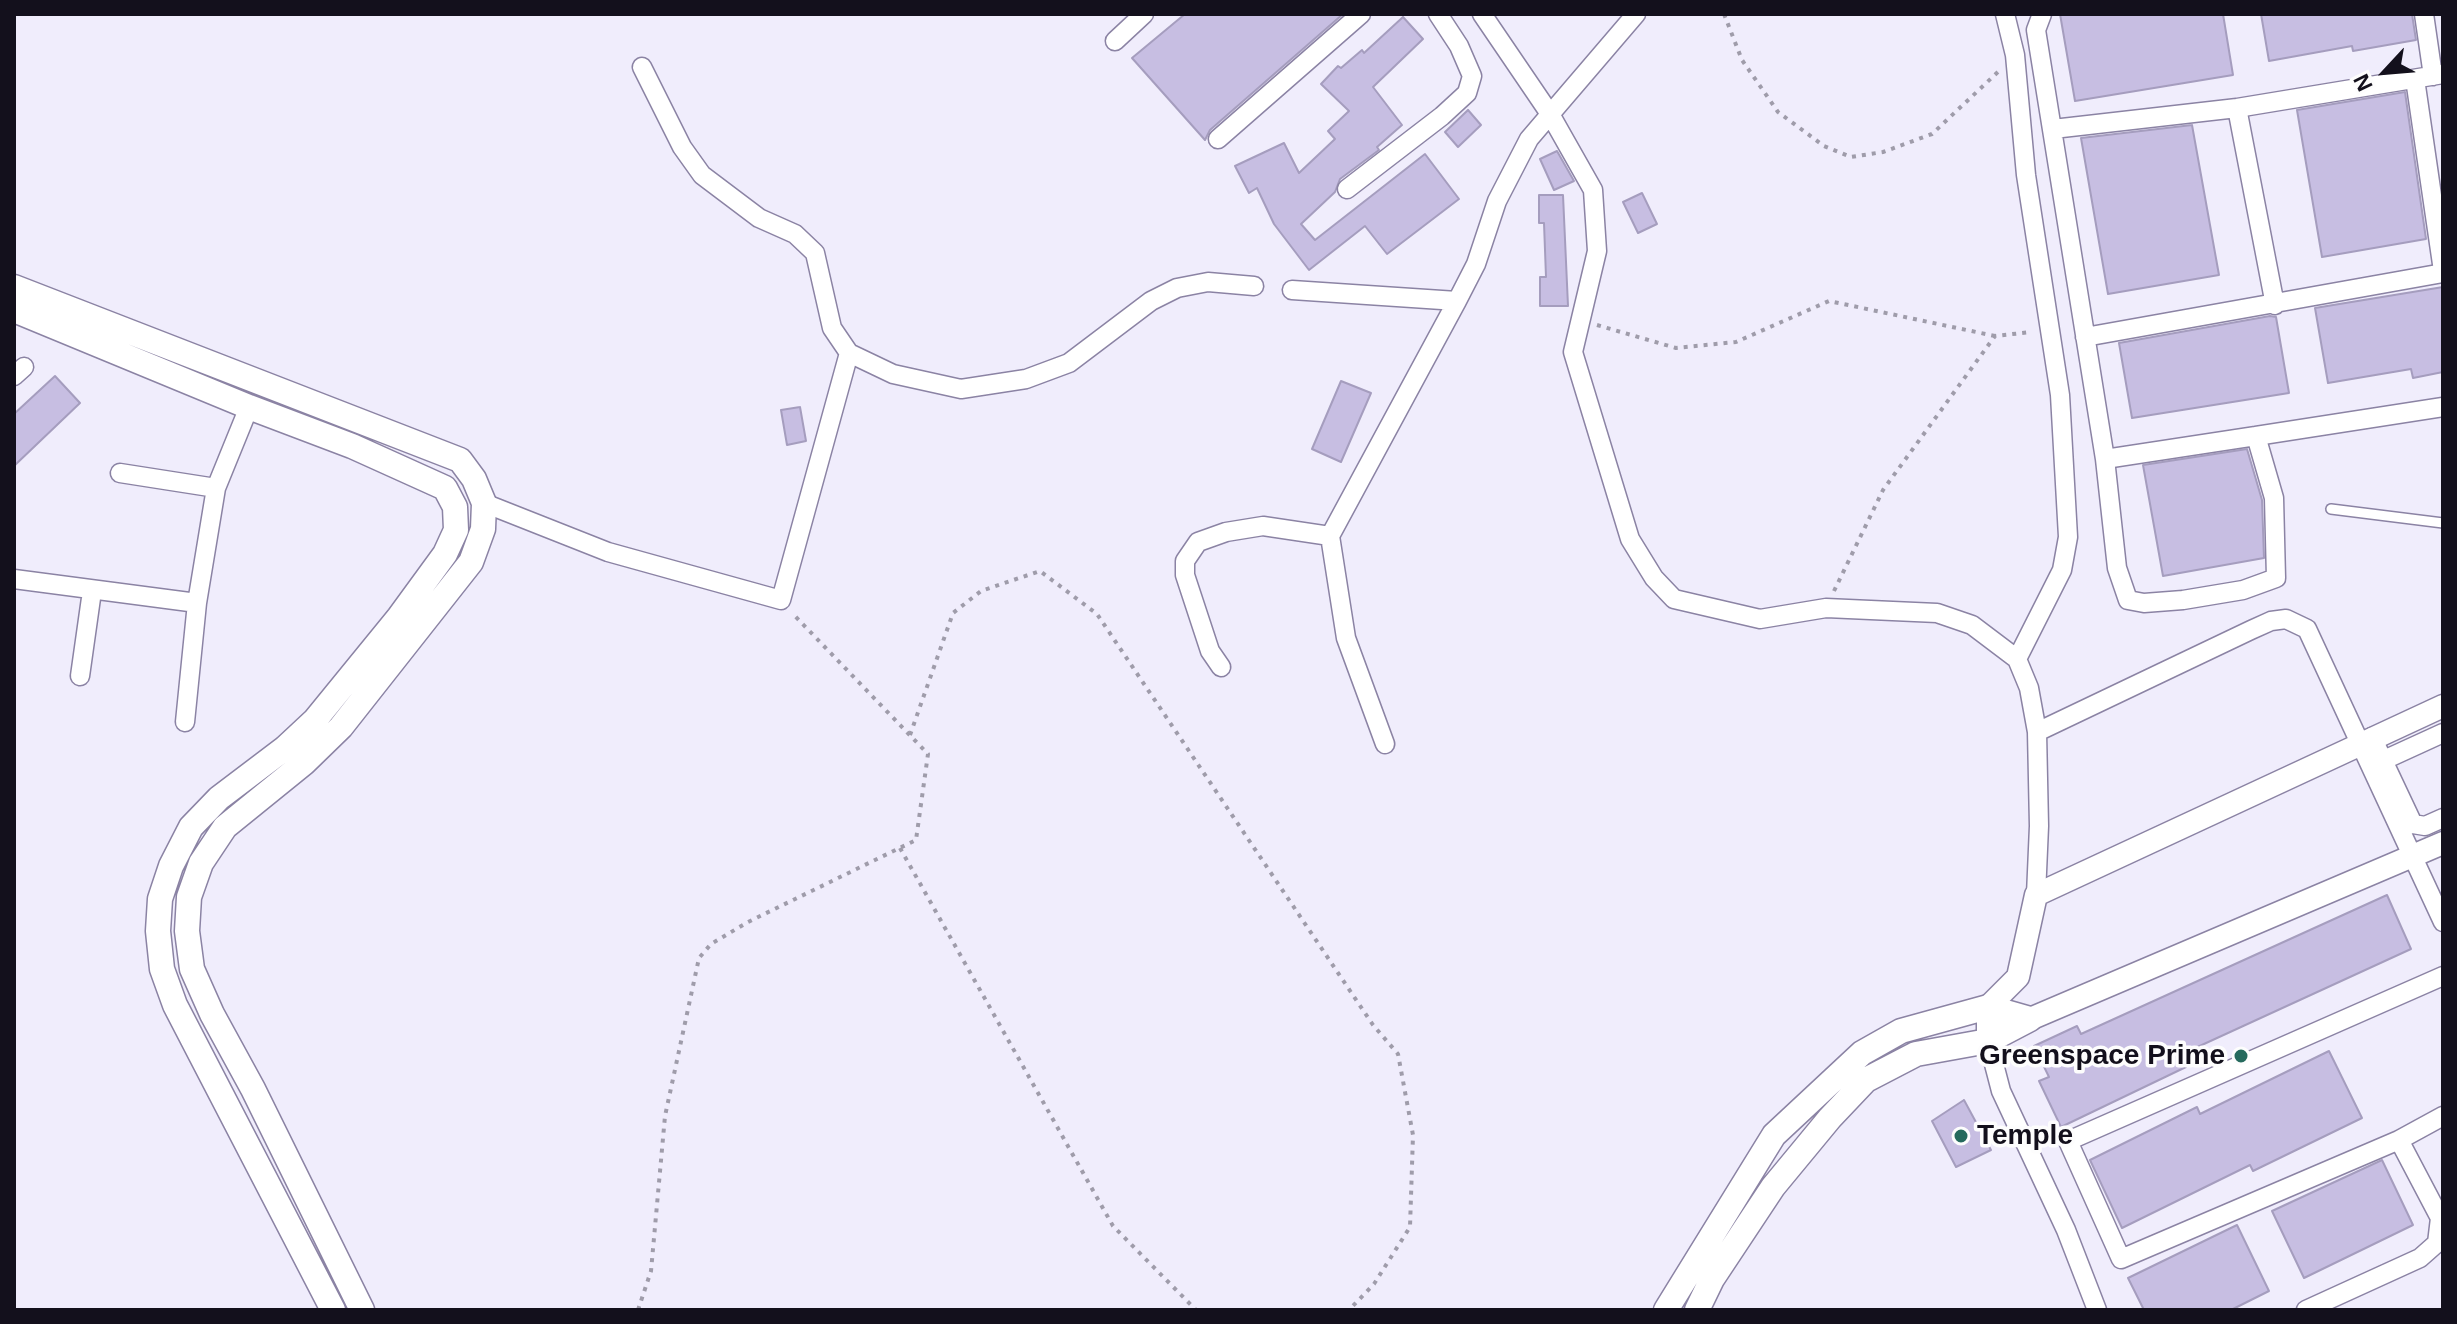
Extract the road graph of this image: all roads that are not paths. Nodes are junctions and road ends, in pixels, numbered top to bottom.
1 (1144, 14) edge
2 (1361, 14) edge
3 (1438, 14) edge
4 (1482, 14) edge
5 (1636, 14) edge
6 (2005, 14) edge
7 (2042, 14) edge
8 (2424, 14) edge
9 (1115, 41) dead end
10 (642, 67) dead end
11 (2430, 76) edge
12 (2237, 108) junction
13 (1550, 114) junction
14 (2053, 129) junction
15 (1218, 139) dead end
16 (1347, 189) dead end
17 (2443, 272) edge
18 (1254, 286) dead end
19 (14, 287) edge
20 (1292, 290) dead end
21 (1457, 301) junction
22 (2275, 305) junction
23 (14, 310) edge
24 (68, 319) junction
25 (2085, 337) junction
26 (849, 353) junction
27 (249, 407) junction
28 (2443, 407) edge
29 (2256, 436) junction
30 (2105, 459) junction
31 (120, 473) dead end
32 (216, 488) junction
33 (484, 503) junction
34 (2331, 509) dead end
35 (2443, 523) edge
36 (1330, 536) junction
37 (14, 579) edge
38 (92, 591) junction
39 (197, 603) junction
40 (2017, 659) junction
41 (1221, 667) dead end
42 (80, 676) dead end
43 (2443, 706) edge
44 (185, 722) dead end
45 (2037, 732) junction
46 (2443, 733) edge
47 (2366, 740) junction
48 (1385, 744) dead end
49 (2384, 760) junction
50 (225, 794) junction
51 (240, 815) junction
52 (2443, 818) edge
53 (2443, 843) edge
54 (2412, 858) junction
55 (2036, 895) junction
56 (2443, 922) edge
57 (2443, 976) edge
58 (1988, 1007) junction
59 (2030, 1019) junction
60 (1988, 1041) junction
61 (2443, 1116) edge
62 (2399, 1140) junction
63 (333, 1310) edge
64 (362, 1310) edge
65 (1666, 1310) edge
66 (1697, 1310) edge
67 (2097, 1310) edge
68 (2306, 1310) edge

1 - 9 street
2 - 15 street
3 - 16 street
4 - 13 street
5 - 13 street
6 - 40 street
7 - 14 street
8 - 11 street
10 - 26 street
11 - 12 street
11 - 17 street
12 - 14 street
12 - 22 street
13 - 21 street
13 - 40 street
14 - 25 street
17 - 22 street
18 - 26 street
19 - 24 main road
20 - 21 street
21 - 36 street
22 - 25 street
23 - 24 main road
24 - 27 main road
24 - 33 main road
25 - 30 street
26 - 33 street
27 - 32 street
27 - 50 main road
28 - 29 street
29 - 30 street
29 - 30 street
31 - 32 street
32 - 39 street
33 - 51 main road
34 - 35 lane
36 - 41 street
36 - 48 street
37 - 38 street
38 - 39 street
38 - 42 street
39 - 44 street
40 - 45 street
43 - 47 street
45 - 47 street
45 - 55 street
46 - 49 street
47 - 49 street
47 - 54 street
47 - 55 street
49 - 52 street
50 - 51 main road
50 - 63 main road
51 - 64 main road
53 - 54 street
54 - 56 street
54 - 59 street
55 - 58 street
57 - 62 street
58 - 59 main road
58 - 60 street
58 - 65 main road
59 - 60 main road
60 - 66 main road
60 - 67 street
61 - 62 street
62 - 68 street

